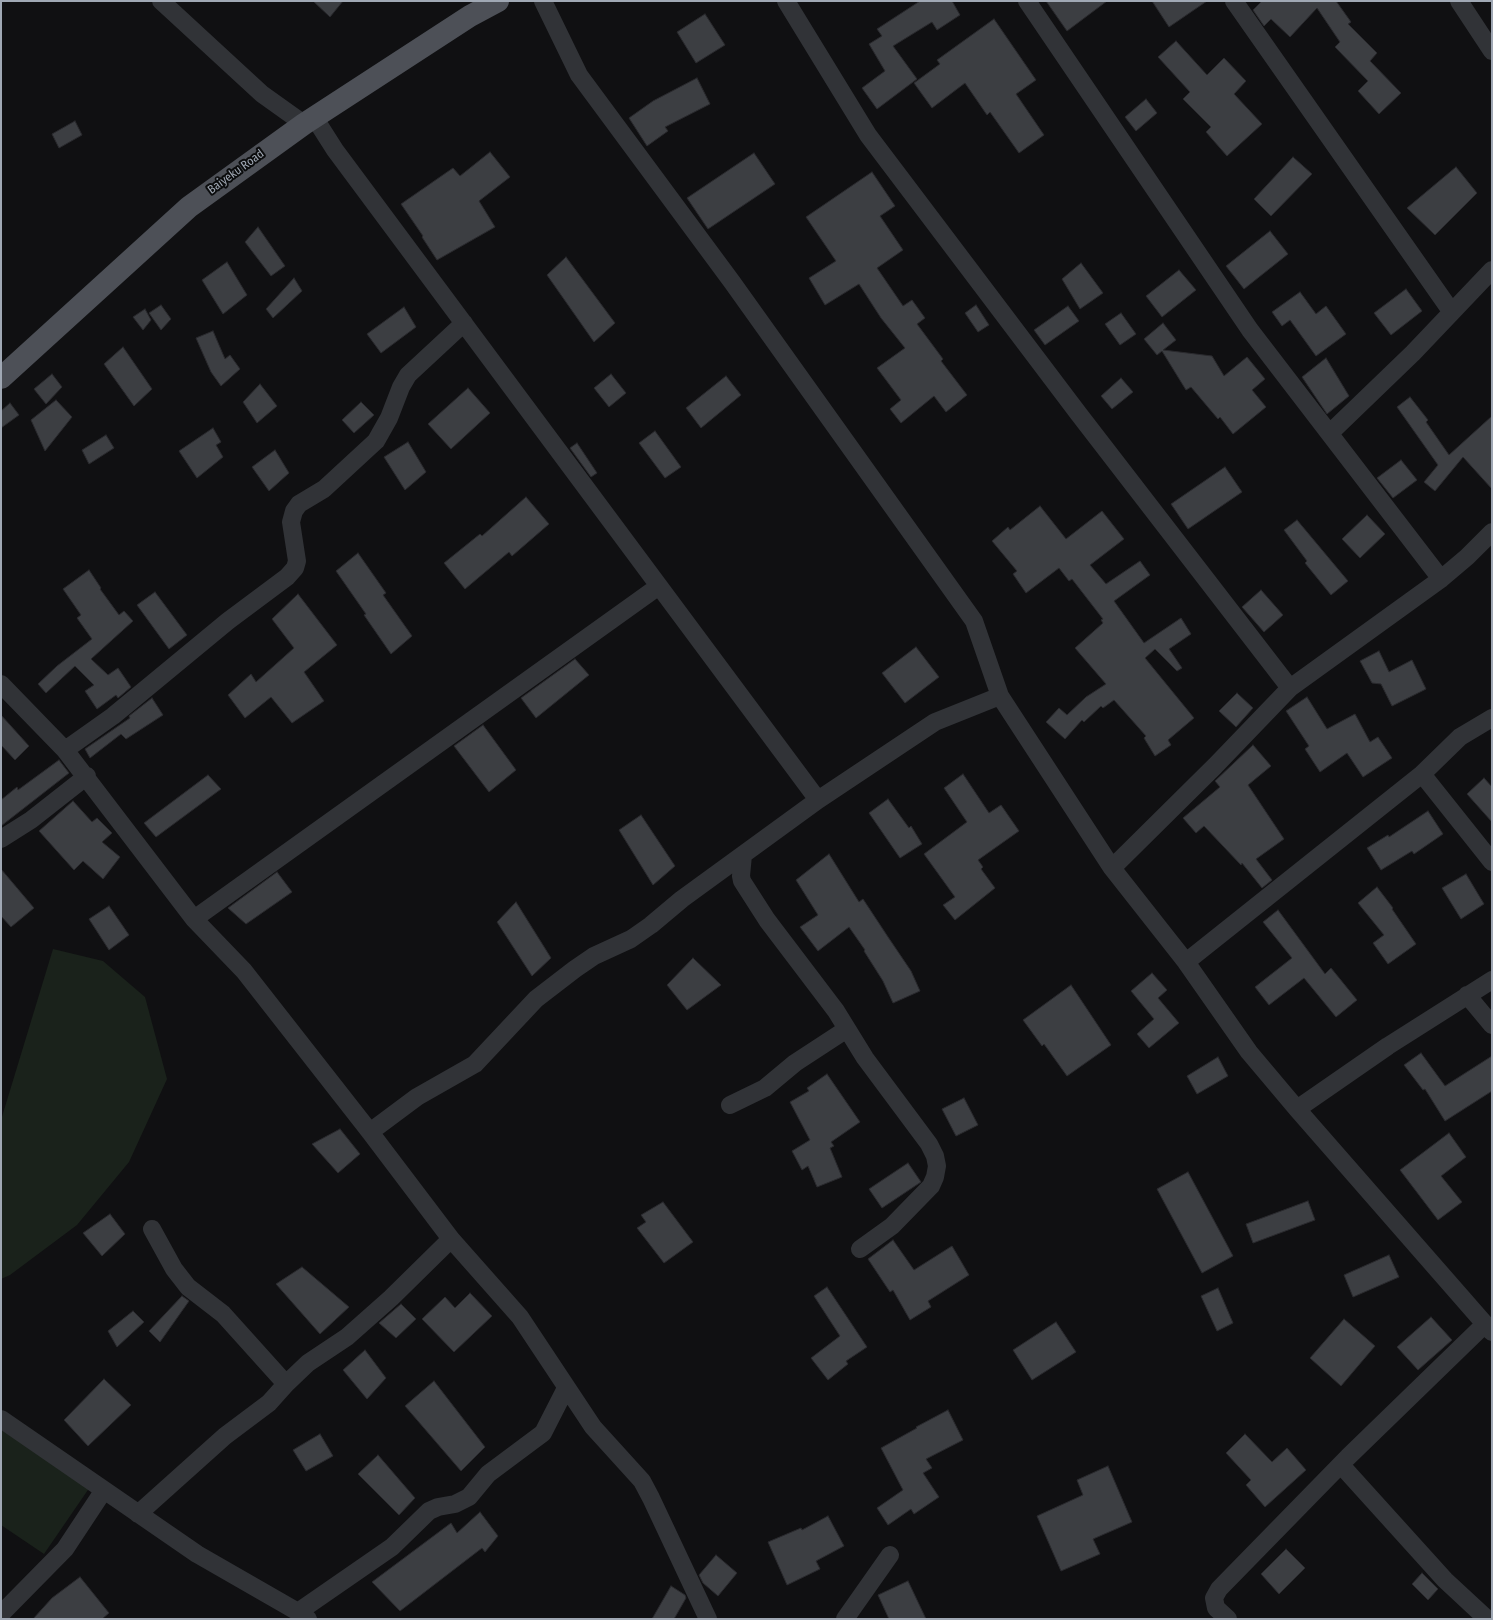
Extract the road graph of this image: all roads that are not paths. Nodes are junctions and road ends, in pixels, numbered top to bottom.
1 (161, 1) edge
2 (498, 1) edge
3 (543, 1) edge
4 (786, 1) edge
5 (1027, 1) edge
6 (1234, 1) edge
7 (1459, 1) edge
8 (1492, 51) edge
9 (309, 120) junction
10 (1492, 270) edge
11 (1451, 311) junction
12 (464, 323) junction
13 (1, 378) edge
14 (1330, 433) junction
15 (1491, 536) edge
16 (1441, 578) junction
17 (659, 586) junction
18 (1, 684) edge
19 (1290, 688) junction
20 (1000, 696) junction
21 (1492, 718) edge
22 (65, 750) junction
23 (1422, 774) junction
24 (87, 776) junction
25 (818, 800) junction
26 (1, 839) edge
27 (743, 855) junction
28 (1492, 862) edge
29 (1112, 868) junction
30 (194, 919) junction
31 (1186, 962) junction
32 (1492, 980) edge
33 (1467, 995) junction
34 (1492, 1025) edge
35 (847, 1029) junction
36 (730, 1105) dead end
37 (1297, 1109) junction
38 (370, 1132) junction
39 (152, 1230) dead end
40 (451, 1239) junction
41 (860, 1249) dead end
42 (1489, 1328) edge
43 (286, 1384) junction
44 (566, 1388) junction
45 (1, 1419) edge
46 (1341, 1465) junction
47 (104, 1490) junction
48 (138, 1514) junction
49 (890, 1555) dead end
50 (1, 1614) edge
51 (303, 1615) edge
52 (708, 1619) edge
53 (845, 1619) edge
54 (1228, 1619) edge
55 (1487, 1619) edge

1 - 9 street
2 - 9 main road, Baiyeku Road
3 - 20 street
4 - 19 street
5 - 14 street
6 - 11 street
7 - 8 street
9 - 12 street
9 - 13 main road, Baiyeku Road
10 - 11 street
11 - 14 street
12 - 17 street
12 - 22 street
14 - 16 street
15 - 16 street
16 - 19 street
17 - 25 street
17 - 30 street
18 - 22 street
19 - 29 street
20 - 25 street
20 - 29 street
21 - 23 street
22 - 24 street
23 - 28 street
23 - 31 street
24 - 26 street
24 - 30 street
25 - 27 street
27 - 35 street
27 - 38 street
29 - 31 street
30 - 38 street
31 - 37 street
32 - 33 street
33 - 34 street
33 - 37 street
35 - 36 street
35 - 41 street
37 - 42 street
38 - 40 street
39 - 43 street
40 - 43 street
40 - 44 street
42 - 46 street
43 - 48 street
44 - 51 street
44 - 52 street
45 - 47 street
46 - 54 street
46 - 55 street
47 - 48 street
47 - 50 street
48 - 51 street
49 - 53 street

